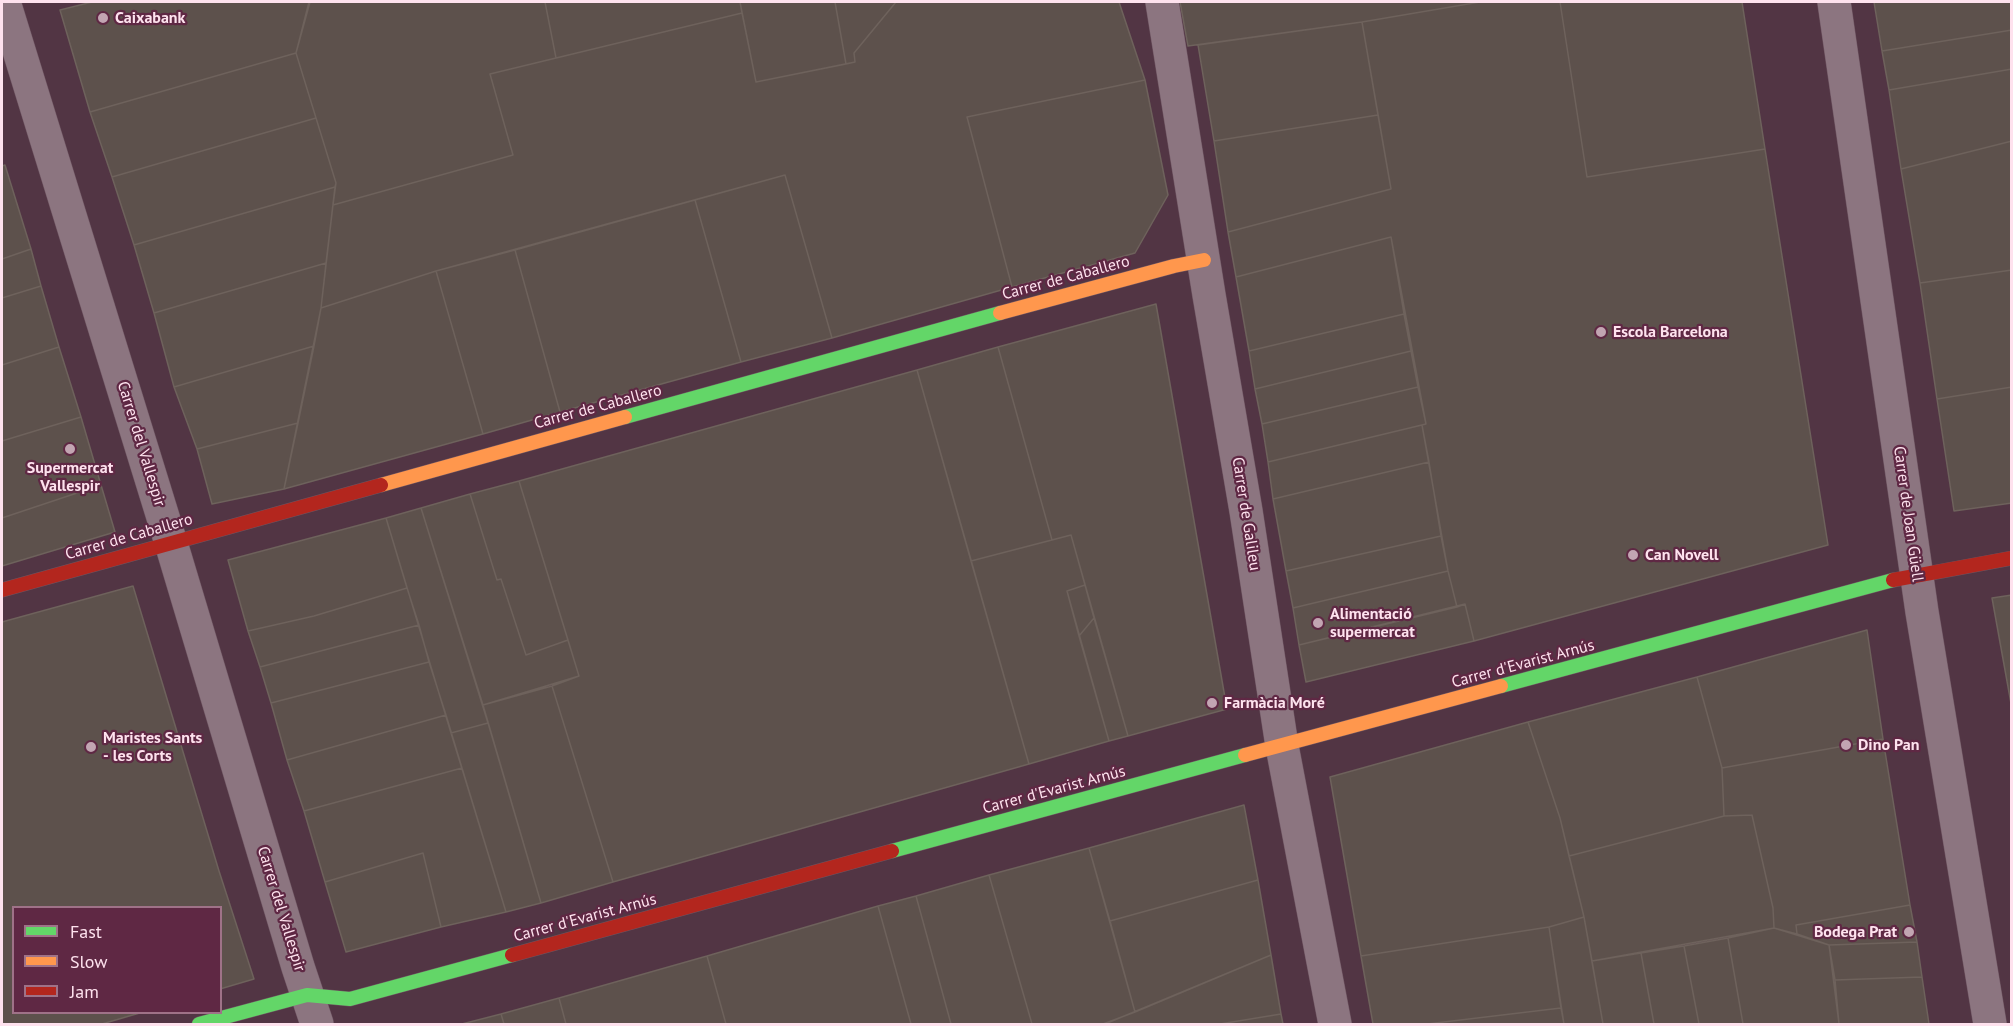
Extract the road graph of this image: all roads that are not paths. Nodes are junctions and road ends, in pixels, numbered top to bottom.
1 (4, 2) edge
2 (1162, 2) edge
3 (1834, 2) edge
4 (1204, 260) junction
5 (171, 543) junction
6 (2012, 558) edge
7 (1917, 575) junction
8 (2, 590) edge
9 (1282, 746) junction
10 (312, 1010) edge
11 (199, 1024) edge
12 (1335, 1024) edge
13 (1990, 1024) edge

1 - 5 street, Carrer del Vallespir
2 - 4 street, Carrer de Galileu
3 - 7 street, Carrer de Joan Güell
4 - 5 street, Carrer de Caballero
4 - 9 street, Carrer de Galileu
5 - 8 street, Carrer de Caballero
5 - 10 street, Carrer del Vallespir
6 - 7 street, Carrer d'Evarist Arnús
7 - 9 street, Carrer d'Evarist Arnús
7 - 13 street, Carrer de Joan Güell
9 - 10 street, Carrer d'Evarist Arnús
9 - 12 street, Carrer de Galileu
10 - 11 street, Carrer d'Evarist Arnús

